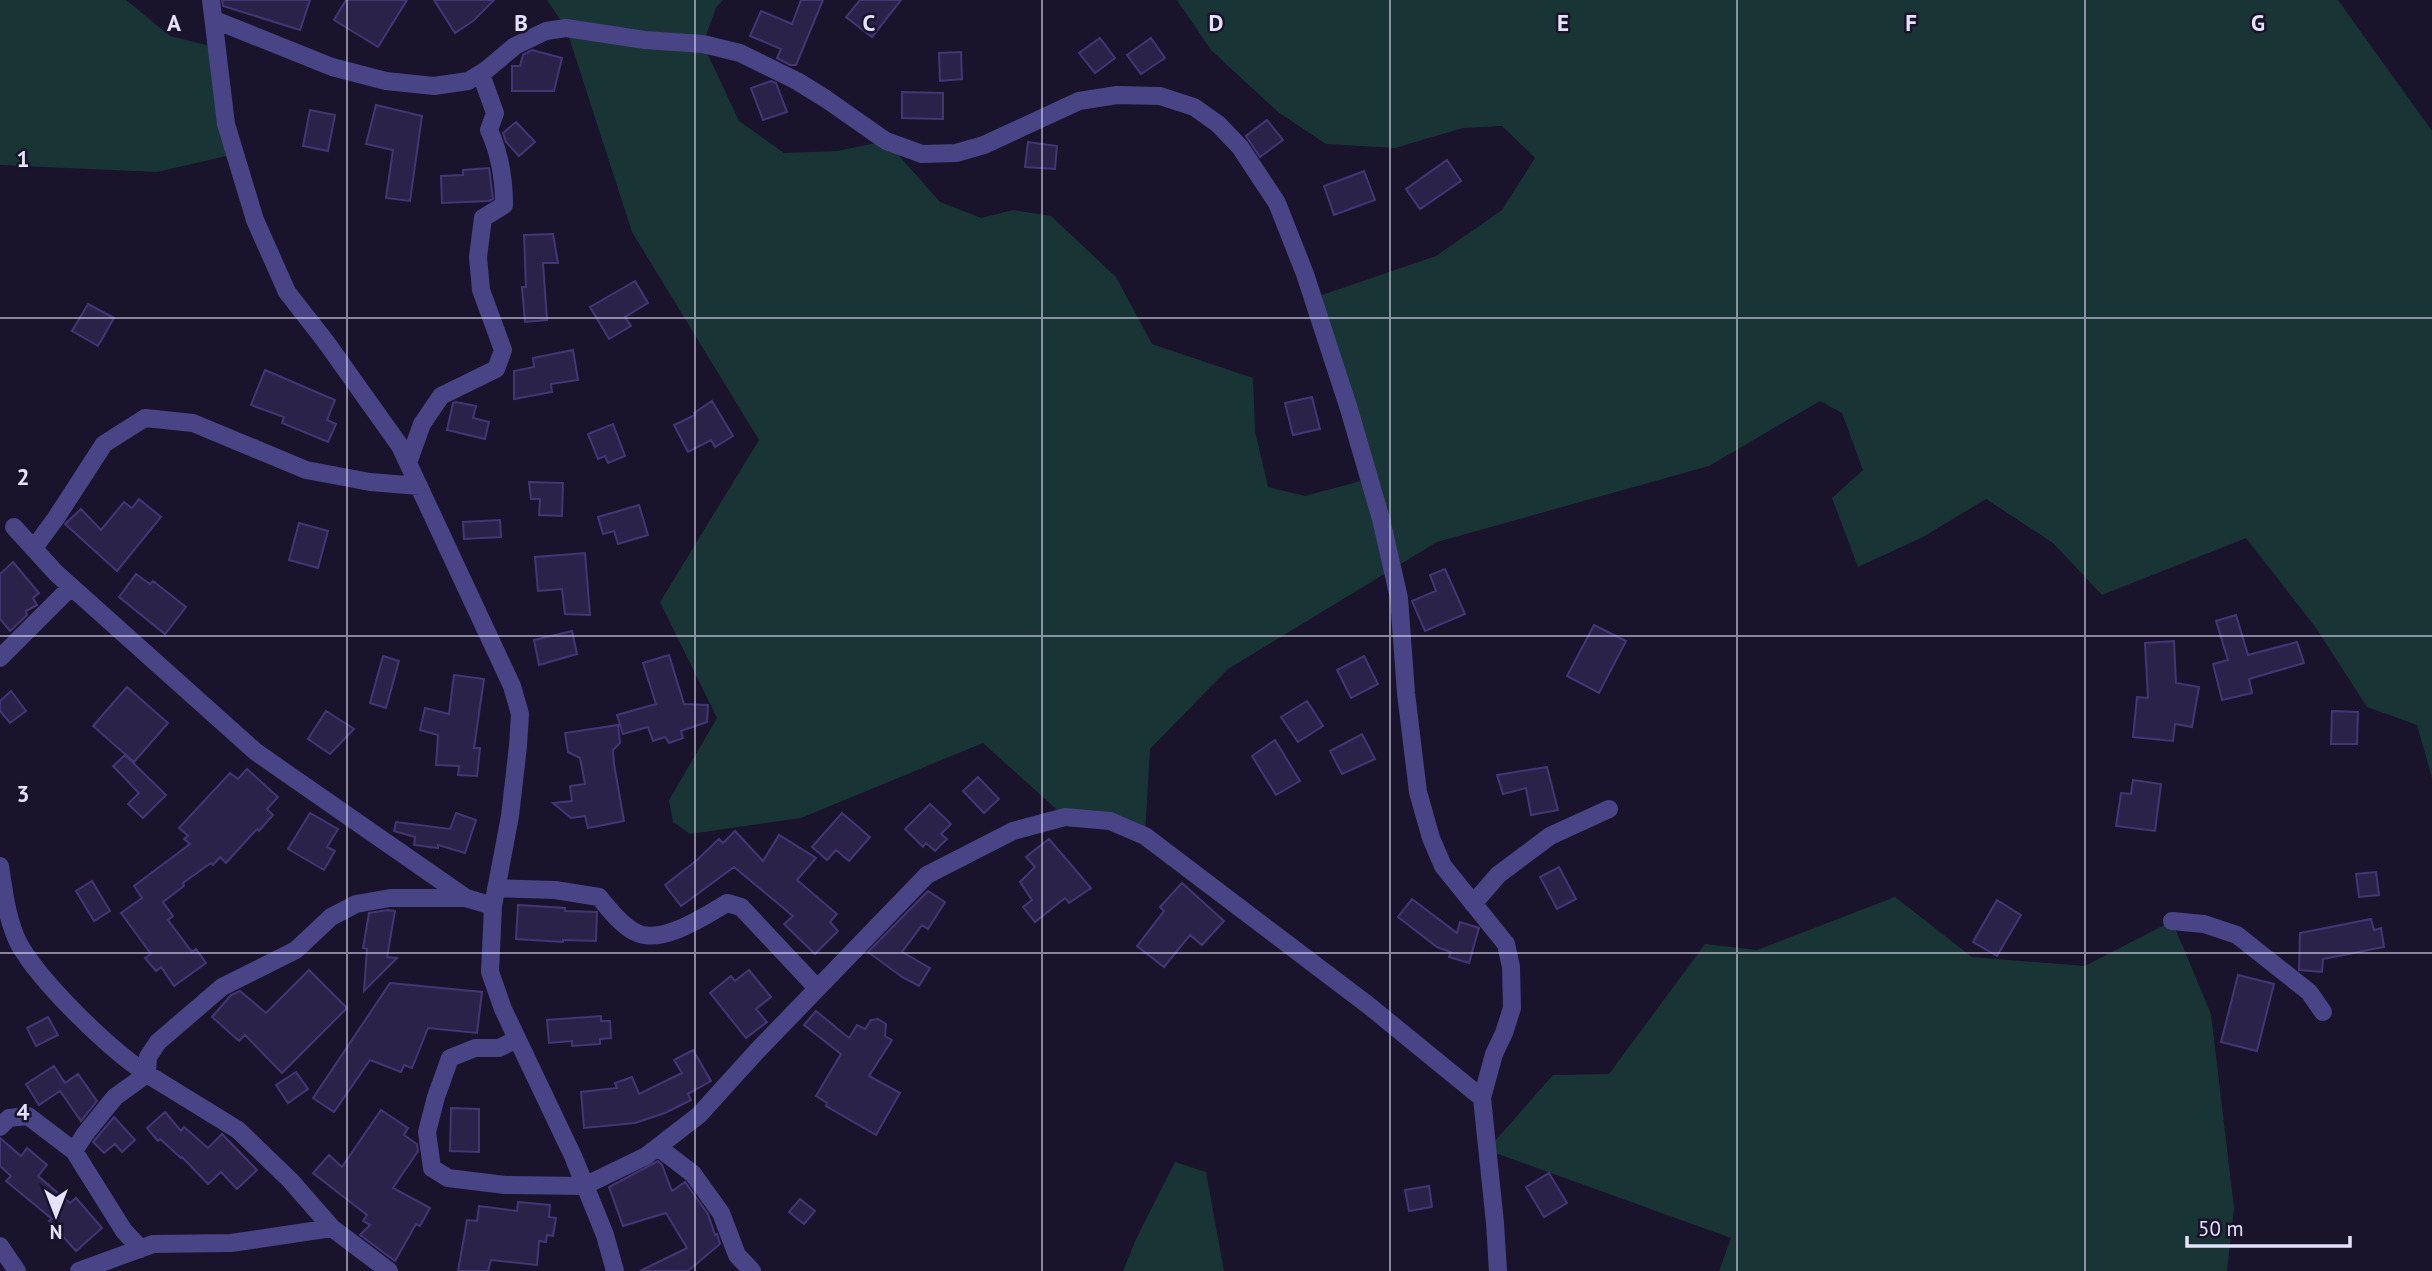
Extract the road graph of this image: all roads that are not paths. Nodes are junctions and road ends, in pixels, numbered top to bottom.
1 (211, 0) edge
2 (215, 20) junction
3 (481, 74) junction
4 (408, 463) junction
5 (419, 486) junction
6 (14, 527) dead end
7 (34, 548) junction
8 (71, 587) junction
9 (0, 658) edge
10 (1609, 809) dead end
11 (0, 866) edge
12 (495, 897) junction
13 (466, 898) junction
14 (1473, 904) junction
15 (2172, 921) dead end
16 (817, 988) junction
17 (2323, 1012) dead end
18 (517, 1039) junction
19 (147, 1073) junction
20 (1482, 1098) junction
21 (0, 1127) edge
22 (659, 1147) junction
23 (74, 1151) junction
24 (584, 1186) junction
25 (332, 1228) junction
26 (0, 1246) edge
27 (141, 1249) junction
28 (17, 1271) edge
29 (79, 1271) edge
30 (389, 1271) edge
31 (615, 1271) edge
32 (752, 1271) edge
33 (1497, 1271) edge

1 - 2 street
2 - 3 street
2 - 4 street
3 - 4 street
3 - 14 street
4 - 5 street
5 - 7 street
5 - 12 street
6 - 7 street
7 - 8 street
8 - 9 street
8 - 13 street
10 - 14 street
11 - 19 street
12 - 13 street
12 - 16 street
12 - 18 street
13 - 19 street
14 - 20 street
15 - 17 street
16 - 20 street
16 - 22 street
18 - 24 street
18 - 24 street
19 - 23 street
19 - 25 street
20 - 33 street
21 - 23 street
22 - 24 street
22 - 32 street
23 - 27 street
24 - 31 street
25 - 27 street
25 - 30 street
26 - 28 street
27 - 29 street

